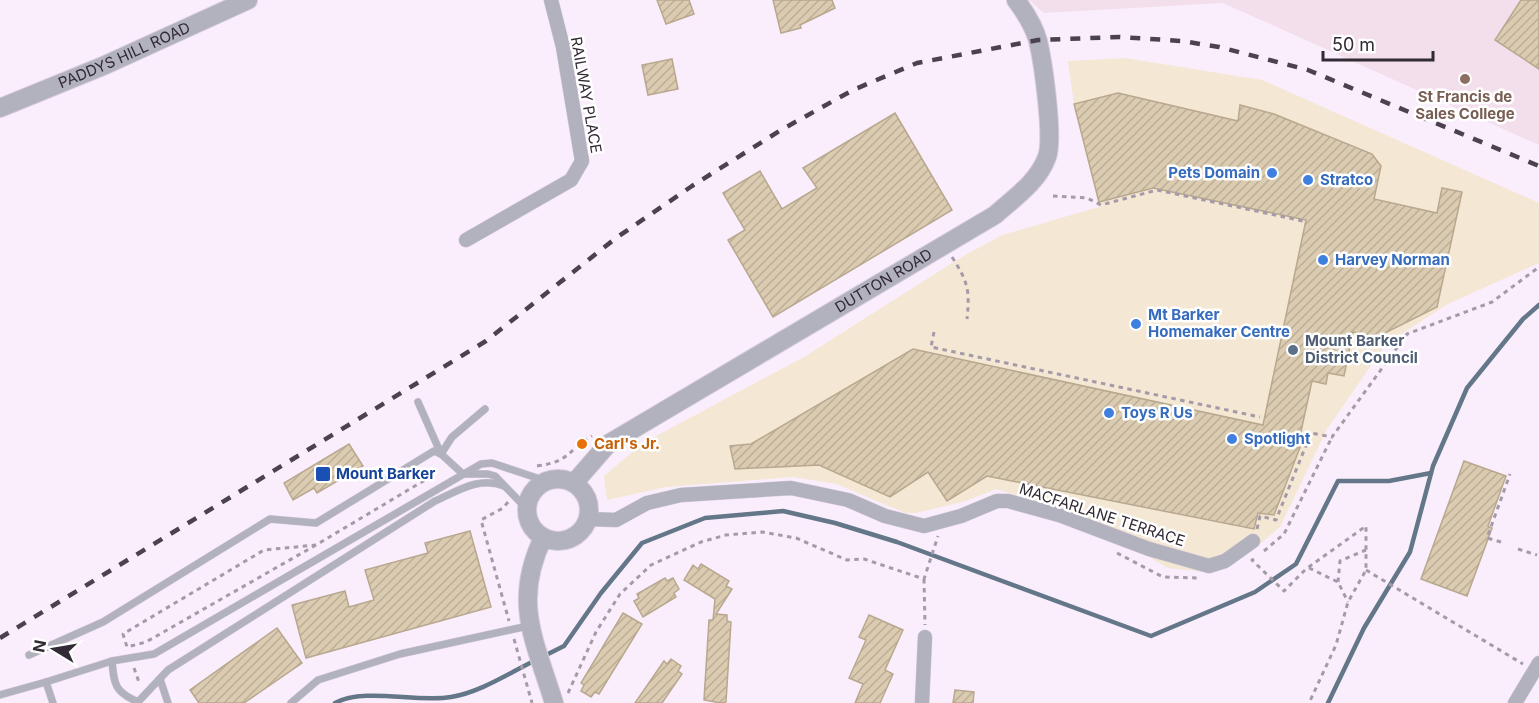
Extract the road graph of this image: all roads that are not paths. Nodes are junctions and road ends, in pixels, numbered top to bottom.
1 (248, 0) edge
2 (551, 0) edge
3 (1016, 0) edge
4 (0, 108) edge
5 (466, 240) dead end
6 (418, 402) dead end
7 (485, 409) dead end
8 (441, 454) junction
9 (464, 474) junction
10 (546, 481) junction
11 (573, 483) junction
12 (506, 487) junction
13 (526, 508) junction
14 (588, 519) junction
15 (543, 538) junction
16 (1253, 541) road end
17 (533, 634) junction
18 (925, 637) road end
19 (29, 655) dead end
20 (112, 661) junction
21 (1536, 667) edge
22 (160, 679) junction
23 (46, 682) junction
24 (0, 695) edge
25 (561, 701) edge
26 (138, 702) edge
27 (53, 703) edge
28 (168, 703) edge
29 (291, 703) edge
30 (922, 703) edge
31 (1515, 703) edge

1 - 4 street, PADDYS HILL ROAD
2 - 5 street, RAILWAY PLACE
3 - 11 street, DUTTON ROAD
6 - 8 lane
7 - 8 lane
8 - 9 lane
8 - 19 lane
9 - 10 lane
9 - 12 lane
9 - 20 lane
10 - 11 street
10 - 13 street
11 - 14 street
12 - 13 lane
12 - 22 lane
13 - 15 street
14 - 15 street
14 - 16 street, MACFARLANE TERRACE
15 - 17 street
17 - 25 street
17 - 29 lane
18 - 30 street
20 - 23 lane
20 - 26 lane
21 - 31 street
22 - 26 lane
22 - 28 lane
23 - 24 lane
23 - 27 lane

